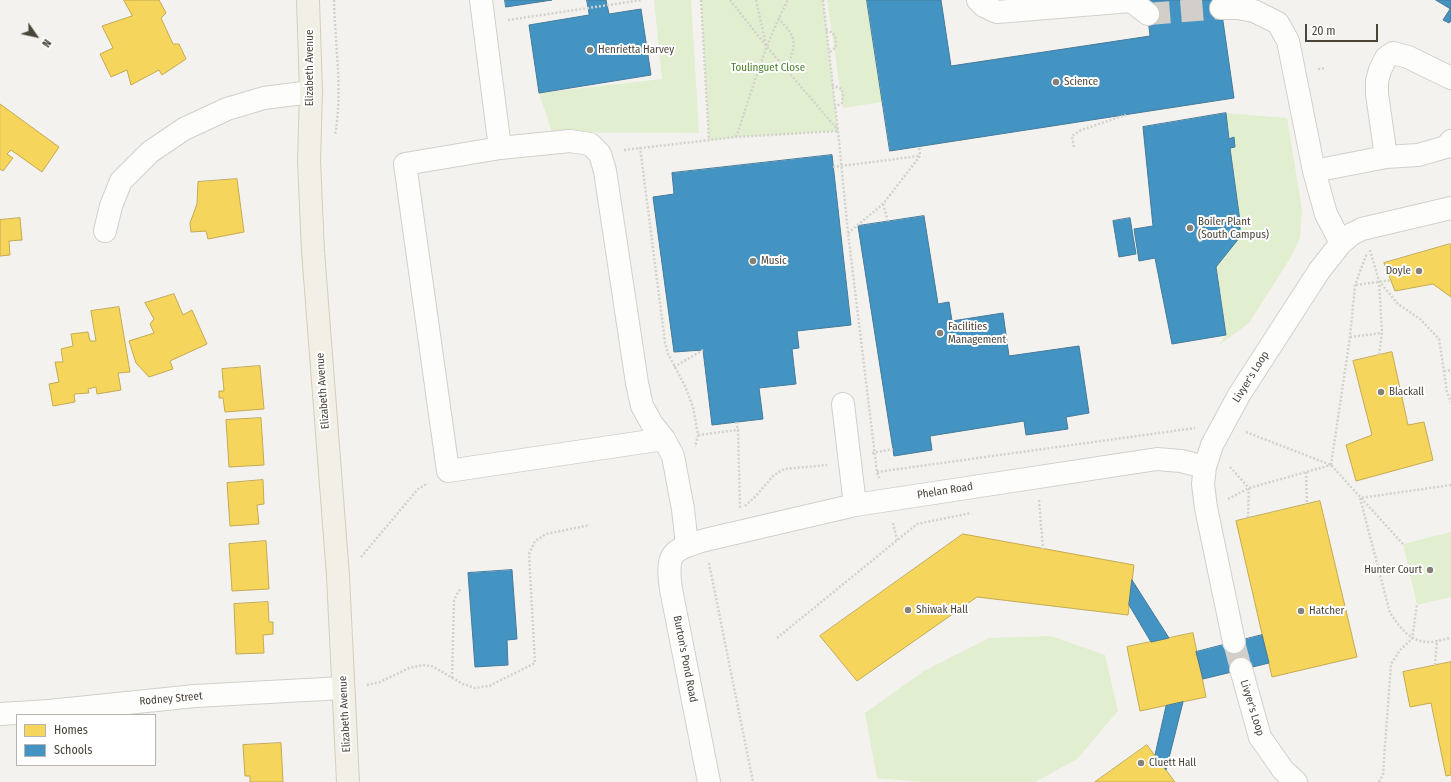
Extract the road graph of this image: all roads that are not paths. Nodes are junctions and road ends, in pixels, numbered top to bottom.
1 (308, 0) edge
2 (481, 0) edge
3 (978, 0) edge
4 (1136, 5) tunnel mouth
5 (1221, 8) tunnel mouth
6 (1451, 78) edge
7 (311, 92) junction
8 (1451, 141) edge
9 (500, 148) junction
10 (1386, 157) junction
11 (1314, 171) junction
12 (1451, 208) edge
13 (105, 231) dead end
14 (1341, 243) junction
15 (843, 404) dead end
16 (664, 439) junction
17 (1205, 467) junction
18 (855, 505) junction
19 (696, 543) junction
20 (1234, 642) tunnel mouth
21 (1241, 669) tunnel mouth
22 (343, 688) junction
23 (0, 714) edge
24 (348, 782) edge
25 (709, 782) edge
26 (1296, 782) edge

1 - 7 main road, Elizabeth Avenue
2 - 9 street
3 - 4 street
5 - 11 street
6 - 10 street
7 - 13 street
7 - 22 main road, Elizabeth Avenue
8 - 10 street
9 - 16 street
9 - 16 street
10 - 11 street
11 - 14 street
12 - 14 street, Livyer's Loop
14 - 17 street, Livyer's Loop
15 - 18 street
16 - 19 street
17 - 18 street, Phelan Road
17 - 20 street, Livyer's Loop
18 - 19 street, Phelan Road
19 - 25 street, Burton's Pond Road
21 - 26 street, Livyer's Loop
22 - 23 street, Rodney Street
22 - 24 main road, Elizabeth Avenue

